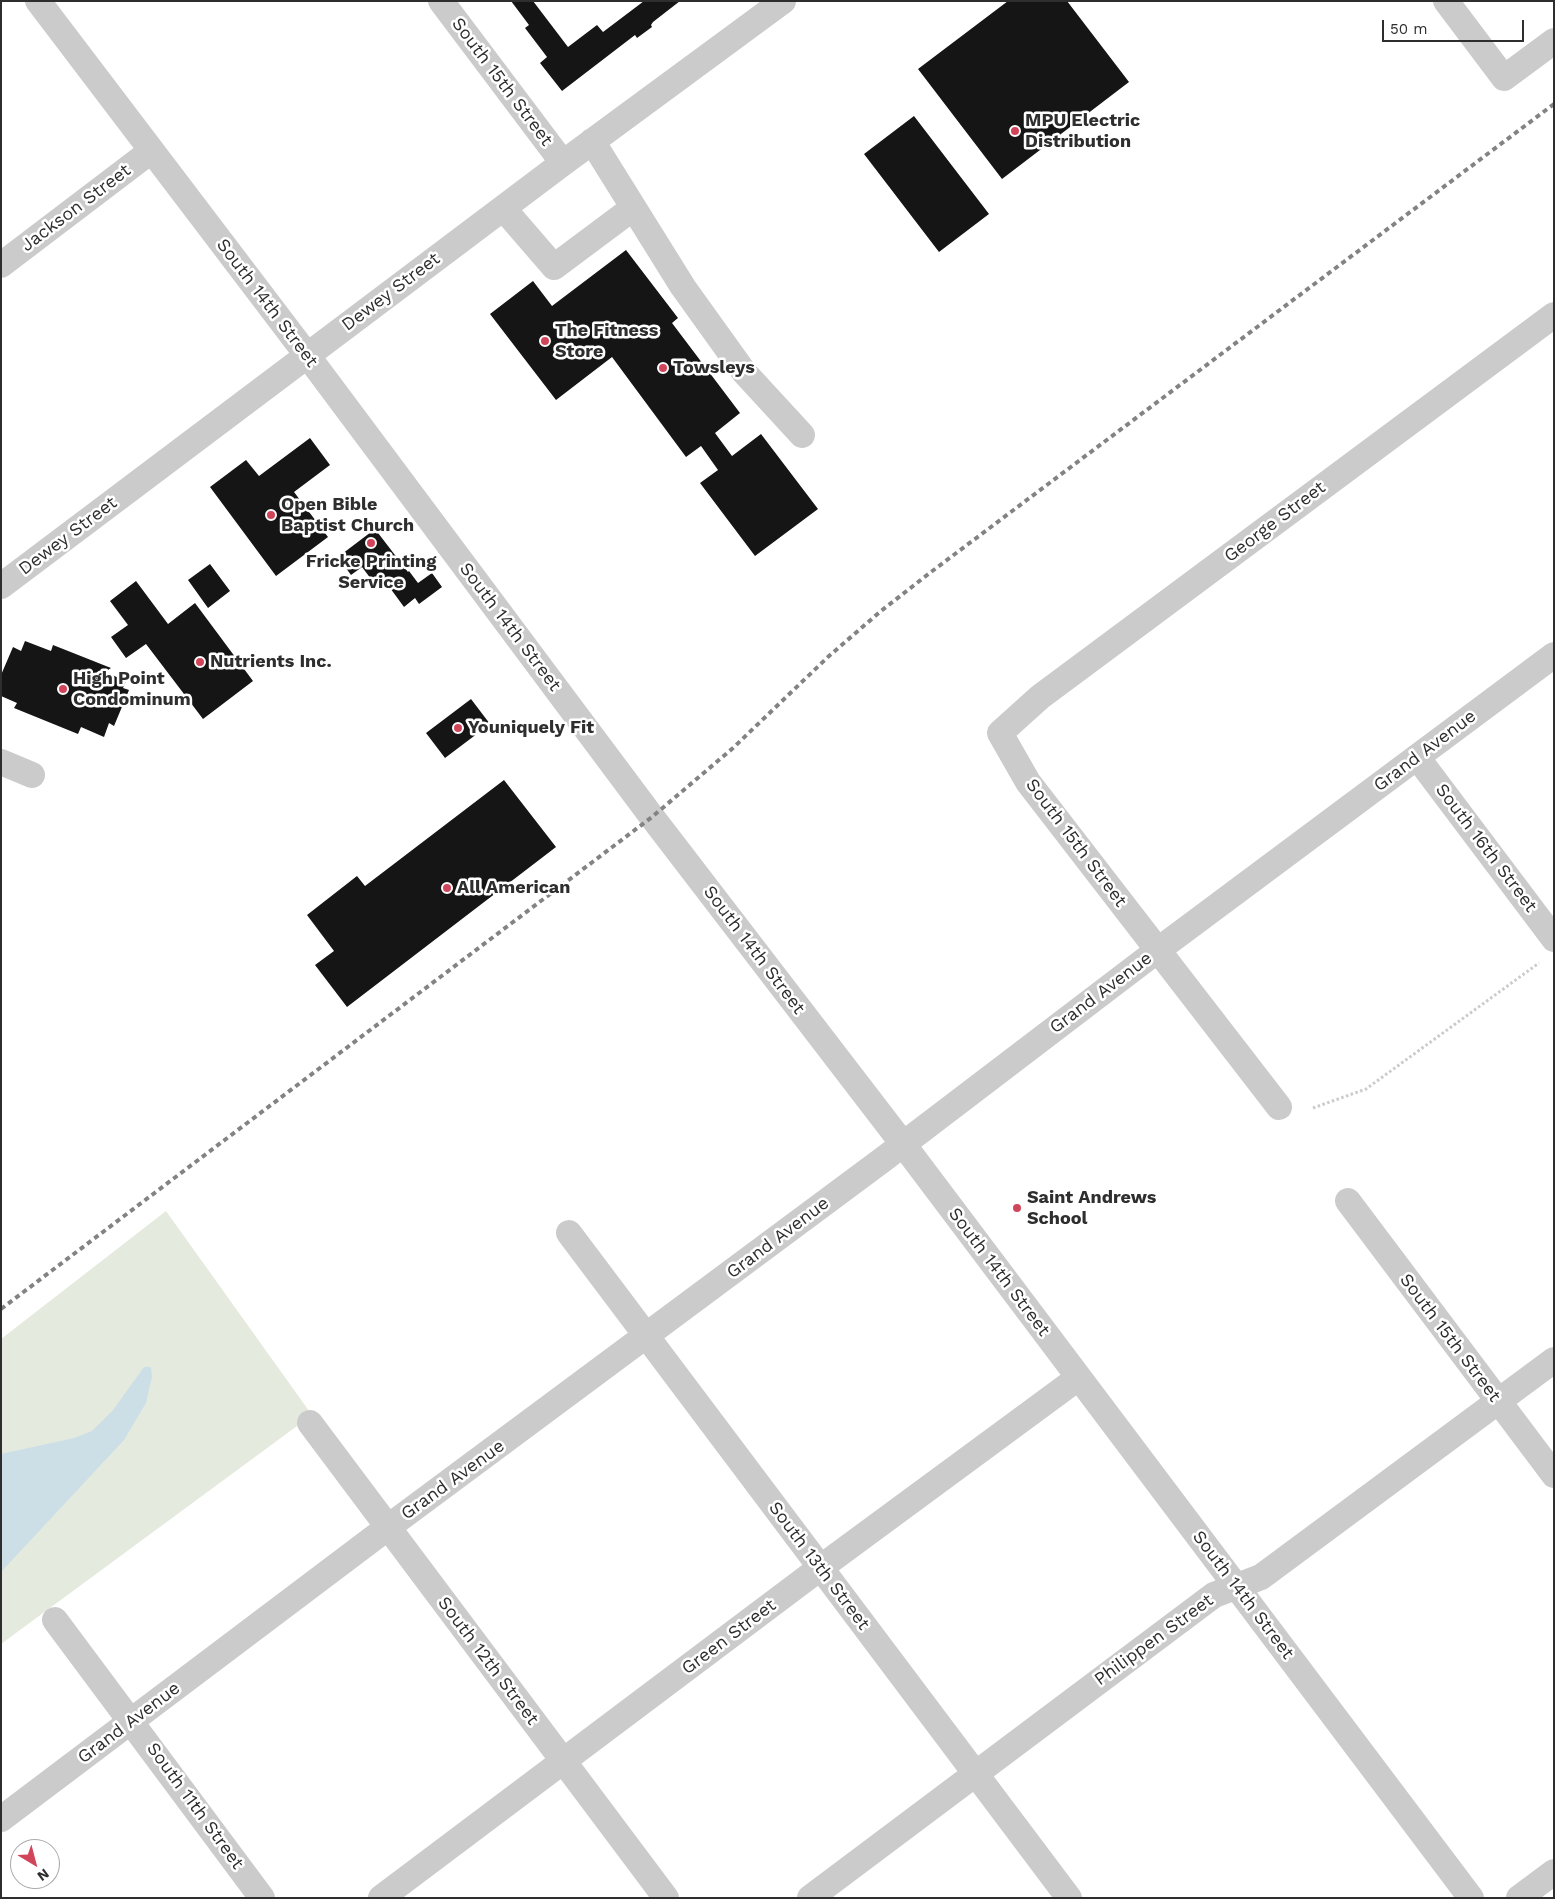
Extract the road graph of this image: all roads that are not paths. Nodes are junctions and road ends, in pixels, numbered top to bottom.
1 (38, 1) edge
2 (441, 1) edge
3 (783, 1) edge
4 (1446, 1) edge
5 (1554, 40) edge
6 (592, 141) junction
7 (151, 152) junction
8 (563, 163) junction
9 (503, 208) junction
10 (633, 208) junction
11 (1, 265) edge
12 (1554, 315) edge
13 (307, 355) junction
14 (802, 435) dead end
15 (1, 586) edge
16 (1554, 655) edge
17 (1000, 733) joint
18 (1417, 757) junction
19 (1, 762) edge
20 (32, 775) dead end
21 (1554, 938) edge
22 (1158, 950) junction
23 (1278, 1107) dead end
24 (902, 1144) junction
25 (1348, 1200) dead end
26 (569, 1233) dead end
27 (647, 1336) junction
28 (1554, 1360) edge
29 (1078, 1378) junction
30 (1498, 1402) junction
31 (310, 1423) dead end
32 (1554, 1475) edge
33 (387, 1528) junction
34 (820, 1568) junction
35 (1236, 1586) junction
36 (56, 1620) dead end
37 (132, 1721) junction
38 (565, 1762) junction
39 (975, 1773) junction
40 (1, 1819) edge
41 (1554, 1872) edge
42 (262, 1898) edge
43 (382, 1898) edge
44 (666, 1898) edge
45 (810, 1898) edge
46 (1069, 1898) edge
47 (1471, 1898) edge
48 (1519, 1898) edge

1 - 7 street, South 14th Street
2 - 8 street, South 15th Street
3 - 6 street, Dewey Street
4 - 5 street
6 - 8 street, Dewey Street
6 - 10 street
7 - 11 street, Jackson Street
7 - 13 street, South 14th Street
8 - 9 street, Dewey Street
9 - 10 street
9 - 13 street, Dewey Street
10 - 14 street
12 - 17 street, George Street
13 - 15 street, Dewey Street
13 - 24 street, South 14th Street
16 - 18 street, Grand Avenue
17 - 22 street, South 15th Street
18 - 21 street, South 16th Street
18 - 22 street, Grand Avenue
19 - 20 street
22 - 23 street, South 15th Street
22 - 24 street, Grand Avenue
24 - 27 street, Grand Avenue
24 - 29 street, South 14th Street
25 - 30 street, South 15th Street
26 - 27 street, South 13th Street
27 - 33 street, Grand Avenue
27 - 34 street, South 13th Street
28 - 30 street, Philippen Street
29 - 34 street, Green Street
29 - 35 street, South 14th Street
30 - 32 street, South 15th Street
30 - 35 street, Philippen Street
31 - 33 street, South 12th Street
33 - 37 street, Grand Avenue
33 - 38 street, South 12th Street
34 - 38 street, Green Street
34 - 39 street, South 13th Street
35 - 39 street, Philippen Street
35 - 47 street, South 14th Street
36 - 37 street, South 11th Street
37 - 40 street, Grand Avenue
37 - 42 street, South 11th Street
38 - 43 street, Green Street
38 - 44 street, South 12th Street
39 - 45 street, Philippen Street
39 - 46 street, South 13th Street
41 - 48 street

